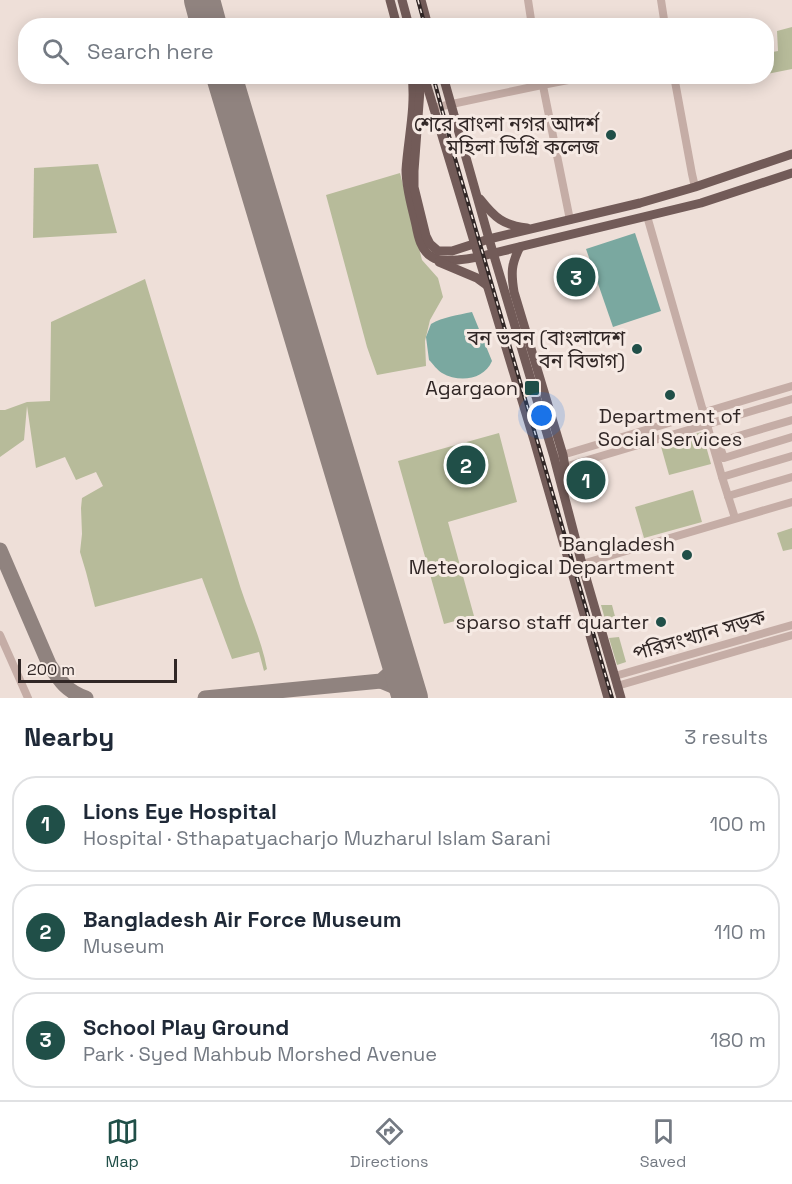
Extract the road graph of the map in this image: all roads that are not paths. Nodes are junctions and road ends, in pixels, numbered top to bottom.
1 (390, 0) edge
2 (396, 0) edge
3 (402, 0) edge
4 (421, 0) edge
5 (528, 0) edge
6 (661, 0) edge
7 (395, 18) edge
8 (402, 18) edge
9 (407, 18) edge
10 (426, 18) edge
11 (531, 18) edge
12 (664, 18) edge
13 (412, 84) edge
14 (419, 84) edge
15 (426, 84) edge
16 (445, 84) edge
17 (530, 84) edge
18 (542, 84) edge
19 (675, 84) edge
20 (451, 105) junction
21 (433, 108) junction
22 (792, 154) edge
23 (792, 173) edge
24 (695, 187) junction
25 (477, 195) junction
26 (701, 203) junction
27 (647, 216) junction
28 (570, 220) junction
29 (531, 229) junction
30 (489, 239) junction
31 (474, 243) junction
32 (520, 247) junction
33 (494, 253) junction
34 (478, 257) junction
35 (433, 258) junction
36 (488, 286) junction
37 (792, 386) edge
38 (792, 399) edge
39 (704, 413) junction
40 (792, 420) edge
41 (707, 424) junction
42 (792, 437) edge
43 (558, 456) junction
44 (792, 456) edge
45 (561, 468) junction
46 (722, 477) junction
47 (792, 477) edge
48 (728, 496) junction
49 (792, 502) edge
50 (735, 518) junction
51 (582, 564) junction
52 (570, 567) junction
53 (792, 625) edge
54 (0, 635) edge
55 (792, 636) edge
56 (616, 681) junction
57 (605, 689) edge
58 (28, 698) edge
59 (621, 698) edge

1 - 7 main road
2 - 8 main road
3 - 9 main road
4 - 10 main road
5 - 11 street
6 - 12 street
13 - 35 main road
14 - 31 main road
15 - 21 main road
16 - 20 main road
17 - 20 street
18 - 28 street
19 - 24 street
20 - 21 street
20 - 25 main road
21 - 31 main road
22 - 24 main road
23 - 26 main road
24 - 26 main road
24 - 28 main road
25 - 29 main road
25 - 30 main road
26 - 27 main road
27 - 32 main road
27 - 39 street
28 - 29 main road
29 - 30 main road
30 - 31 main road
30 - 33 main road
31 - 34 main road
32 - 33 main road
32 - 43 main road
33 - 34 main road
33 - 43 main road
34 - 35 main road
34 - 36 main road
35 - 36 main road
36 - 52 main road
37 - 39 street
38 - 41 street
39 - 41 street
39 - 43 street
40 - 42 street
41 - 45 street
41 - 46 street
43 - 45 main road
44 - 46 street
45 - 51 main road
46 - 48 street
47 - 48 street
48 - 50 street
49 - 50 street
50 - 51 street
51 - 52 main road
51 - 56 main road
52 - 57 main road
53 - 56 street, পরিসংখ্যান সড়ক
54 - 58 street
55 - 56 street
56 - 57 main road
56 - 59 main road

